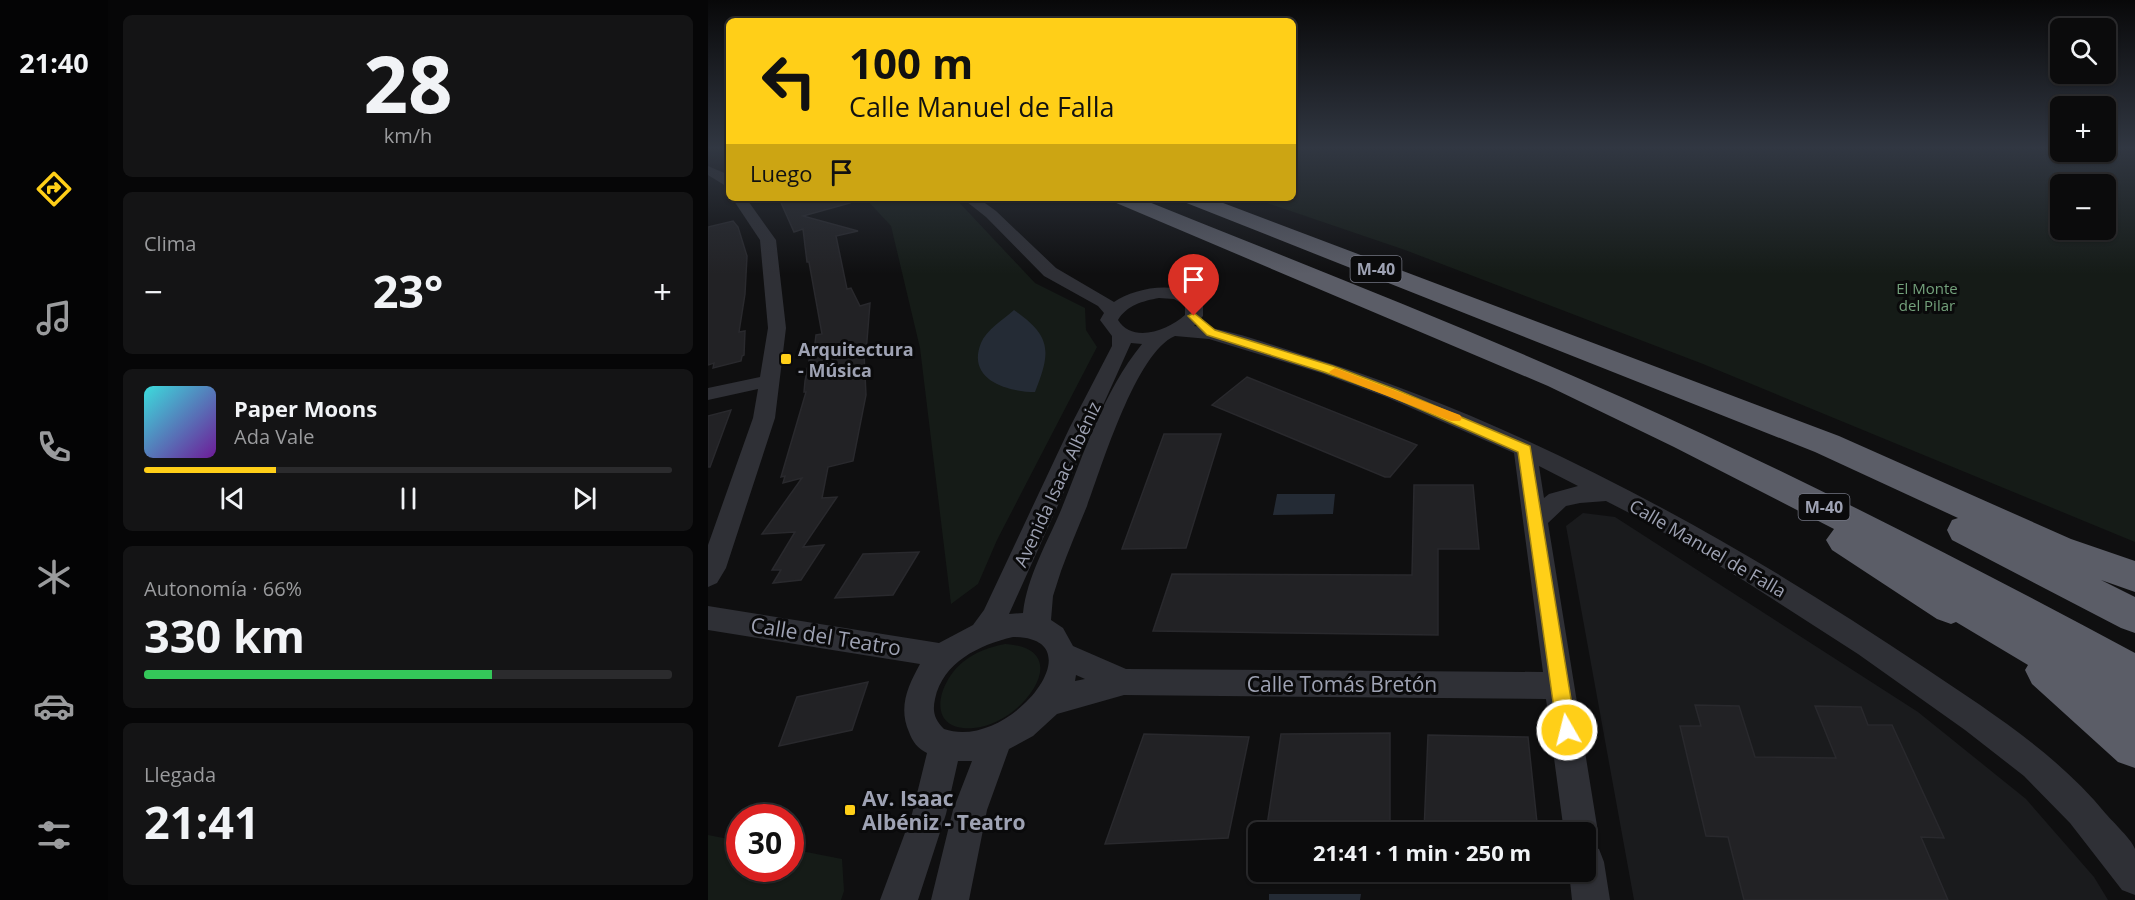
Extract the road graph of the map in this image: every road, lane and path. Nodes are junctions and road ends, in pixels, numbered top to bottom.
1 (741, 201) edge
2 (973, 201) edge
3 (1128, 201) edge
4 (1199, 201) edge
5 (1086, 291) junction
6 (1135, 298) junction
7 (1113, 312) junction
8 (1194, 316) junction
9 (1168, 333) junction
10 (1211, 333) junction
11 (1121, 335) junction
12 (1560, 341) junction
13 (1504, 357) junction
14 (768, 381) junction
15 (708, 394) edge
16 (1525, 449) junction
17 (1611, 492) junction
18 (1808, 517) junction
19 (1536, 520) junction
20 (2058, 549) junction
21 (708, 576) edge
22 (2135, 577) edge
23 (2135, 585) edge
24 (2135, 616) edge
25 (708, 618) edge
26 (1037, 627) junction
27 (984, 631) junction
28 (1063, 655) junction
29 (943, 657) junction
30 (2135, 675) edge
31 (1124, 682) junction
32 (1560, 686) junction
33 (1048, 702) junction
34 (2135, 706) edge
35 (996, 740) junction
36 (945, 745) junction
37 (2135, 746) edge
38 (1580, 822) edge
39 (2135, 877) edge
40 (1589, 882) edge
41 (899, 900) edge
42 (950, 900) edge
43 (1591, 900) edge

1 - 14 street
2 - 5 street
3 - 13 highway, M-40
4 - 12 highway, M-40
5 - 6 street
5 - 7 street
6 - 7 street
6 - 8 street, Calle Manuel de Falla
7 - 11 street
8 - 9 street, Avenida Isaac Albéniz
8 - 10 street, Calle Manuel de Falla
9 - 10 street, Calle Manuel de Falla
9 - 11 street, Calle Manuel de Falla
9 - 26 street, Avenida Isaac Albéniz
10 - 16 street, Calle Manuel de Falla
11 - 27 street, Avenida Isaac Albéniz
12 - 20 highway
12 - 24 highway, M-40
13 - 18 highway
13 - 30 highway, M-40
14 - 15 street
14 - 21 street
16 - 17 street, Calle Manuel de Falla
16 - 19 street
17 - 19 street
17 - 39 street, Calle Manuel de Falla
18 - 34 highway
18 - 37 highway
19 - 32 street
20 - 22 highway
20 - 23 highway
25 - 29 street, Calle del Teatro
26 - 27 street
26 - 28 street
27 - 29 street
28 - 31 street, Calle Tomás Bretón
28 - 33 street
29 - 36 street
31 - 32 street, Calle Tomás Bretón
31 - 33 street, Calle Tomás Bretón
32 - 38 street
33 - 35 street
35 - 36 street
35 - 42 street
36 - 41 street
40 - 43 street

